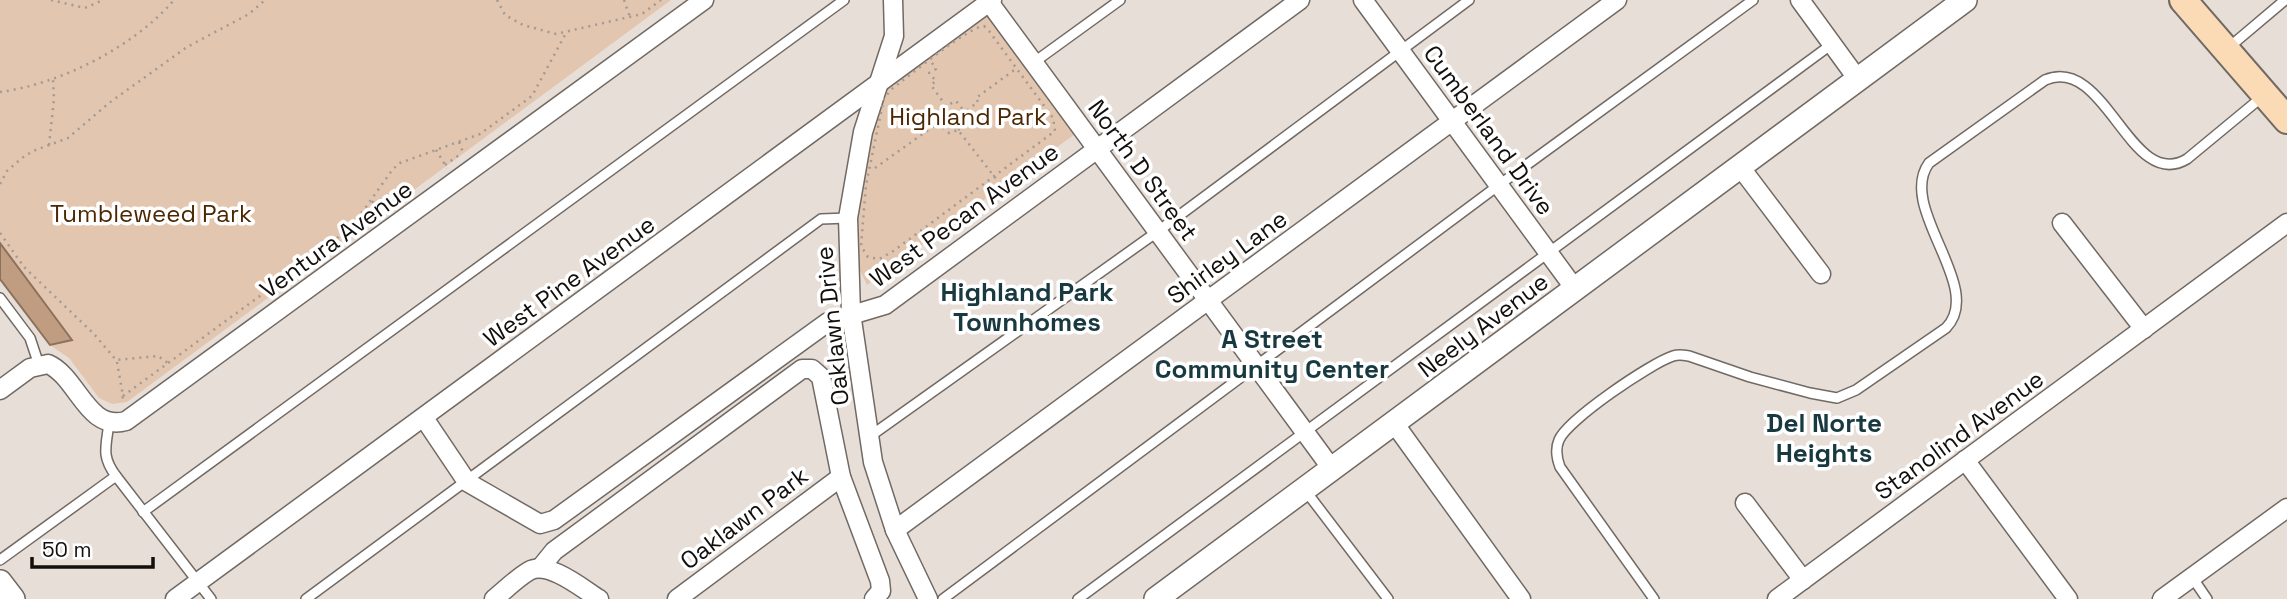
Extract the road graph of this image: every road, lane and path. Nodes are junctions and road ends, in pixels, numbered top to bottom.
1 (51, 0) edge
2 (103, 0) edge
3 (174, 0) edge
4 (265, 0) edge
5 (497, 0) edge
6 (624, 0) edge
7 (661, 0) edge
8 (704, 0) edge
9 (844, 0) edge
10 (893, 0) edge
11 (1120, 0) edge
12 (1300, 0) edge
13 (1363, 0) edge
14 (1469, 0) edge
15 (1617, 0) edge
16 (1753, 0) edge
17 (1800, 0) edge
18 (1965, 0) edge
19 (2183, 0) edge
20 (2285, 0) edge
21 (990, 1) edge
22 (630, 17) junction
23 (566, 33) junction
24 (1832, 44) junction
25 (1400, 50) junction
26 (2226, 50) junction
27 (926, 56) junction
28 (1027, 63) junction
29 (53, 79) junction
30 (1859, 81) junction
31 (880, 83) junction
32 (0, 92) edge
33 (2265, 95) junction
34 (946, 106) junction
35 (965, 112) junction
36 (2287, 120) edge
37 (1452, 122) junction
38 (938, 123) junction
39 (958, 130) junction
40 (49, 145) junction
41 (1097, 149) junction
42 (463, 152) dead end
43 (445, 165) dead end
44 (1741, 168) junction
45 (869, 173) junction
46 (994, 175) junction
47 (0, 184) edge
48 (1499, 185) junction
49 (1018, 207) junction
50 (848, 218) junction
51 (2063, 223) dead end
52 (2287, 223) edge
53 (1157, 232) junction
54 (0, 233) edge
55 (1549, 253) junction
56 (1821, 274) dead end
57 (1576, 289) junction
58 (0, 298) edge
59 (1208, 301) junction
60 (851, 313) junction
61 (2144, 329) junction
62 (116, 360) junction
63 (168, 363) junction
64 (39, 365) junction
65 (1255, 366) junction
66 (0, 390) edge
67 (123, 396) junction
68 (424, 418) junction
69 (1394, 423) junction
70 (113, 424) junction
71 (1304, 432) junction
72 (869, 437) junction
73 (1965, 460) junction
74 (1332, 469) junction
75 (116, 476) junction
76 (841, 477) junction
77 (467, 482) junction
78 (1304, 489) junction
79 (1745, 503) dead end
80 (143, 512) junction
81 (2286, 512) edge
82 (895, 530) junction
83 (0, 560) edge
84 (541, 567) junction
85 (2192, 577) junction
86 (1803, 580) junction
87 (0, 582) edge
88 (198, 582) junction
89 (13, 599) edge
90 (175, 599) edge
91 (211, 599) edge
92 (306, 599) edge
93 (494, 599) edge
94 (599, 599) edge
95 (677, 599) edge
96 (874, 599) edge
97 (928, 599) edge
98 (943, 599) edge
99 (1078, 599) edge
100 (1156, 599) edge
101 (1388, 599) edge
102 (1521, 599) edge
103 (1654, 599) edge
104 (1777, 599) edge
105 (2068, 599) edge
106 (2162, 599) edge
107 (2207, 599) edge

1 - 2 path
3 - 29 path
4 - 40 path
5 - 23 path
6 - 22 path
7 - 22 path
8 - 70 street, Ventura Avenue
9 - 80 lane
10 - 31 street, Oaklawn Drive
11 - 28 lane
12 - 41 street, West Pecan Avenue
13 - 25 street, Cumberland Drive
14 - 25 lane
15 - 37 street, Shirley Lane
16 - 48 lane
17 - 24 street
18 - 30 street, Neely Avenue
19 - 26 main road
20 - 26 lane
21 - 27 street, West Pine Avenue
21 - 28 street, North D Street
22 - 23 path
23 - 63 path
24 - 30 street
24 - 55 lane
25 - 37 street, Cumberland Drive
25 - 53 lane
26 - 33 main road
27 - 28 path
27 - 31 street, West Pine Avenue
27 - 34 path
27 - 45 path
28 - 35 path
28 - 41 street, North D Street
28 - 46 path
29 - 32 path
29 - 40 path
30 - 44 street, Neely Avenue
31 - 50 street, Oaklawn Drive
31 - 68 street, West Pine Avenue
33 - 36 main road
33 - 103 lane
34 - 35 path
34 - 38 path
35 - 39 path
37 - 48 street, Cumberland Drive
37 - 59 street, Shirley Lane
38 - 39 path
38 - 45 path
39 - 46 path
40 - 47 path
41 - 49 street, West Pecan Avenue
41 - 53 street, North D Street
42 - 43 path
44 - 56 street
44 - 57 street, Neely Avenue
45 - 46 path
46 - 49 path
48 - 55 street, Cumberland Drive
48 - 65 lane
49 - 60 street, West Pecan Avenue
50 - 60 street, Oaklawn Drive
50 - 77 lane
51 - 61 street
52 - 61 street, Stanolind Avenue
53 - 59 street, North D Street
53 - 72 lane
54 - 62 path
55 - 57 street, Cumberland Drive
55 - 71 lane
57 - 69 street, Neely Avenue
58 - 64 lane
59 - 65 street, North D Street
59 - 82 street, Shirley Lane
60 - 72 street, Oaklawn Drive
60 - 77 street, West Pecan Avenue
61 - 73 street, Stanolind Avenue
62 - 63 path
62 - 67 path
63 - 67 path
64 - 66 street
64 - 70 street
65 - 71 street, North D Street
65 - 98 lane
67 - 70 path
68 - 77 street
68 - 88 street, West Pine Avenue
69 - 74 street, Neely Avenue
69 - 102 street
70 - 75 lane
71 - 74 street, North D Street
71 - 99 lane
72 - 82 street, Oaklawn Drive
73 - 86 street, Stanolind Avenue
73 - 105 street
74 - 78 street, Neely Avenue
75 - 80 lane
75 - 83 lane
76 - 84 street
76 - 95 street, Oaklawn Park
76 - 96 street
77 - 92 lane
78 - 100 street, Neely Avenue
78 - 101 lane
79 - 86 street
80 - 88 lane
81 - 85 street
82 - 97 street, Oaklawn Drive
84 - 93 street
84 - 94 street
85 - 106 street
85 - 107 lane
86 - 104 street, Stanolind Avenue
87 - 89 street
88 - 90 street, West Pine Avenue
88 - 91 lane

